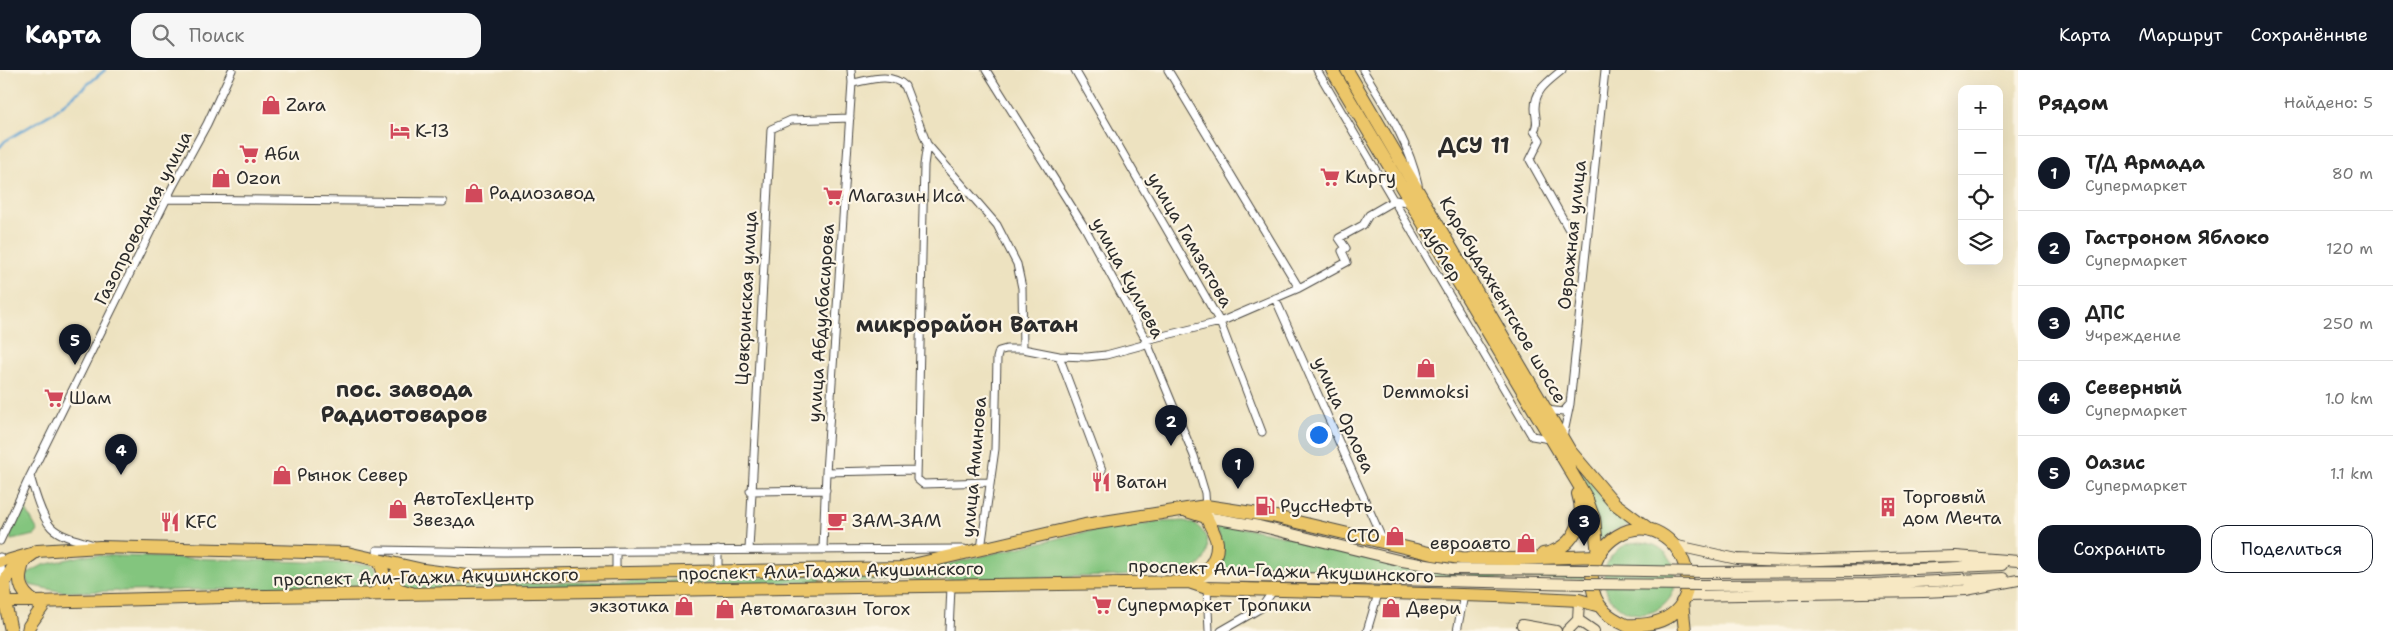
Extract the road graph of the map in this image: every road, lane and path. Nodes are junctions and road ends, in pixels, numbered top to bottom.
1 (232, 70) edge
2 (851, 70) edge
3 (986, 70) edge
4 (1075, 70) edge
5 (1168, 70) edge
6 (1316, 70) edge
7 (1332, 70) edge
8 (1347, 70) edge
9 (1363, 70) edge
10 (1562, 70) edge
11 (1605, 70) edge
12 (852, 84) junction
13 (850, 118) junction
14 (928, 144) junction
15 (1416, 198) junction
16 (168, 199) junction
17 (1395, 200) junction
18 (443, 202) dead end
19 (1568, 228) dead end
20 (1299, 288) junction
21 (1275, 298) junction
22 (1220, 322) junction
23 (1146, 340) junction
24 (1024, 349) junction
25 (1059, 356) junction
26 (1570, 404) junction
27 (1547, 410) junction
28 (1262, 432) dead end
29 (1557, 438) junction
30 (1569, 468) junction
31 (916, 470) junction
32 (1102, 470) dead end
33 (826, 472) junction
34 (30, 476) junction
35 (989, 482) junction
36 (826, 490) junction
37 (750, 491) junction
38 (1206, 512) junction
39 (1650, 530) junction
40 (0, 541) edge
41 (1384, 544) junction
42 (1673, 545) junction
43 (100, 547) junction
44 (824, 548) junction
45 (981, 549) junction
46 (718, 550) junction
47 (749, 550) junction
48 (37, 551) junction
49 (616, 552) junction
50 (1597, 555) junction
51 (0, 557) edge
52 (1512, 559) junction
53 (378, 560) junction
54 (24, 561) junction
55 (0, 562) edge
56 (2018, 563) edge
57 (829, 569) junction
58 (423, 570) junction
59 (718, 571) junction
60 (616, 572) junction
61 (2018, 579) edge
62 (1205, 582) junction
63 (951, 587) junction
64 (829, 588) junction
65 (1273, 590) junction
66 (1378, 594) junction
67 (418, 595) junction
68 (1464, 595) junction
69 (366, 596) junction
70 (3, 598) edge
71 (1683, 599) junction
72 (1579, 600) junction
73 (40, 602) junction
74 (1600, 606) junction
75 (1578, 620) junction
76 (1522, 625) dead end
77 (1632, 628) edge
78 (11, 631) edge
79 (28, 631) edge
80 (949, 631) edge
81 (1209, 631) edge
82 (1220, 631) edge
83 (1367, 631) edge
84 (1457, 631) edge
85 (1556, 631) edge
86 (1567, 631) edge
87 (1594, 631) edge
88 (1685, 631) edge

1 - 16 street, Газопроводная улица
2 - 12 street, улица Абдулбасирова
3 - 23 street, улица Кулиева
4 - 22 street, улица Гамзатова
5 - 20 street
6 - 17 street, дублер
7 - 15 highway, Карабудахкентское шоссе
8 - 15 highway, Карабудахкентское шоссе
9 - 15 street
10 - 19 street
11 - 26 street, Овражная улица
12 - 13 street, улица Абдулбасирова
12 - 14 street
13 - 33 street, улица Абдулбасирова
13 - 37 street, Цовкринская улица
14 - 24 street
14 - 31 street
15 - 17 street
15 - 27 highway, Карабудахкентское шоссе
15 - 29 highway, Карабудахкентское шоссе
16 - 18 street
16 - 34 street, Газопроводная улица
17 - 20 street, улица Аминова
17 - 29 street, дублер
20 - 21 street, улица Аминова
21 - 22 street, улица Аминова
21 - 41 street, улица Орлова
22 - 23 street, улица Аминова
22 - 28 street, улица Гамзатова
23 - 25 street, улица Аминова
23 - 38 street, улица Кулиева
24 - 25 street, улица Аминова
24 - 35 street, улица Аминова
25 - 32 street
26 - 27 street
26 - 29 street, Овражная улица
27 - 29 highway, Карабудахкентское шоссе
29 - 30 highway, Карабудахкентское шоссе
29 - 39 highway, Карабудахкентское шоссе
30 - 50 highway, Карабудахкентское шоссе
30 - 52 highway
31 - 33 street
31 - 35 street
33 - 36 street, улица Абдулбасирова
34 - 40 street, Газопроводная улица
34 - 43 street
35 - 45 street, улица Аминова
36 - 37 street
36 - 44 street, улица Абдулбасирова
37 - 47 street, Цовкринская улица
38 - 41 highway, проспект Али-Гаджи Акушинского
38 - 45 highway, проспект Али-Гаджи Акушинского
38 - 56 main road, bridge
38 - 62 highway
39 - 42 highway
39 - 50 highway
41 - 52 highway, проспект Али-Гаджи Акушинского
42 - 56 main road
42 - 71 highway
43 - 48 highway, проспект Али-Гаджи Акушинского
43 - 53 highway, проспект Али-Гаджи Акушинского
44 - 45 street
44 - 47 street
45 - 57 highway, проспект Али-Гаджи Акушинского
46 - 47 street
46 - 49 street
46 - 59 street
48 - 54 highway
48 - 55 main road, проспект Али-Гаджи Акушинского
49 - 53 street
49 - 60 street
50 - 52 highway, проспект Али-Гаджи Акушинского
50 - 74 highway
51 - 55 street
53 - 58 highway, проспект Али-Гаджи Акушинского
53 - 69 highway
54 - 70 highway
54 - 73 highway
55 - 70 street
57 - 59 highway, проспект Али-Гаджи Акушинского
57 - 64 highway
58 - 60 highway, проспект Али-Гаджи Акушинского
58 - 67 highway
59 - 60 highway, проспект Али-Гаджи Акушинского
61 - 62 main road, bridge
61 - 71 main road
62 - 63 highway, проспект Али-Гаджи Акушинского
62 - 65 highway, проспект Али-Гаджи Акушинского
62 - 81 street
63 - 64 highway, проспект Али-Гаджи Акушинского
63 - 80 street
64 - 67 highway, проспект Али-Гаджи Акушинского
65 - 66 highway, проспект Али-Гаджи Акушинского
65 - 82 street
66 - 68 highway, проспект Али-Гаджи Акушинского
66 - 83 street
67 - 69 highway, проспект Али-Гаджи Акушинского
68 - 72 highway, проспект Али-Гаджи Акушинского
68 - 84 street
69 - 73 highway, проспект Али-Гаджи Акушинского
70 - 73 main road
70 - 78 highway
71 - 77 highway
71 - 88 highway
72 - 74 highway, проспект Али-Гаджи Акушинского
72 - 75 main road
73 - 79 highway
74 - 77 highway
75 - 86 main road
75 - 87 main road
76 - 85 main road

